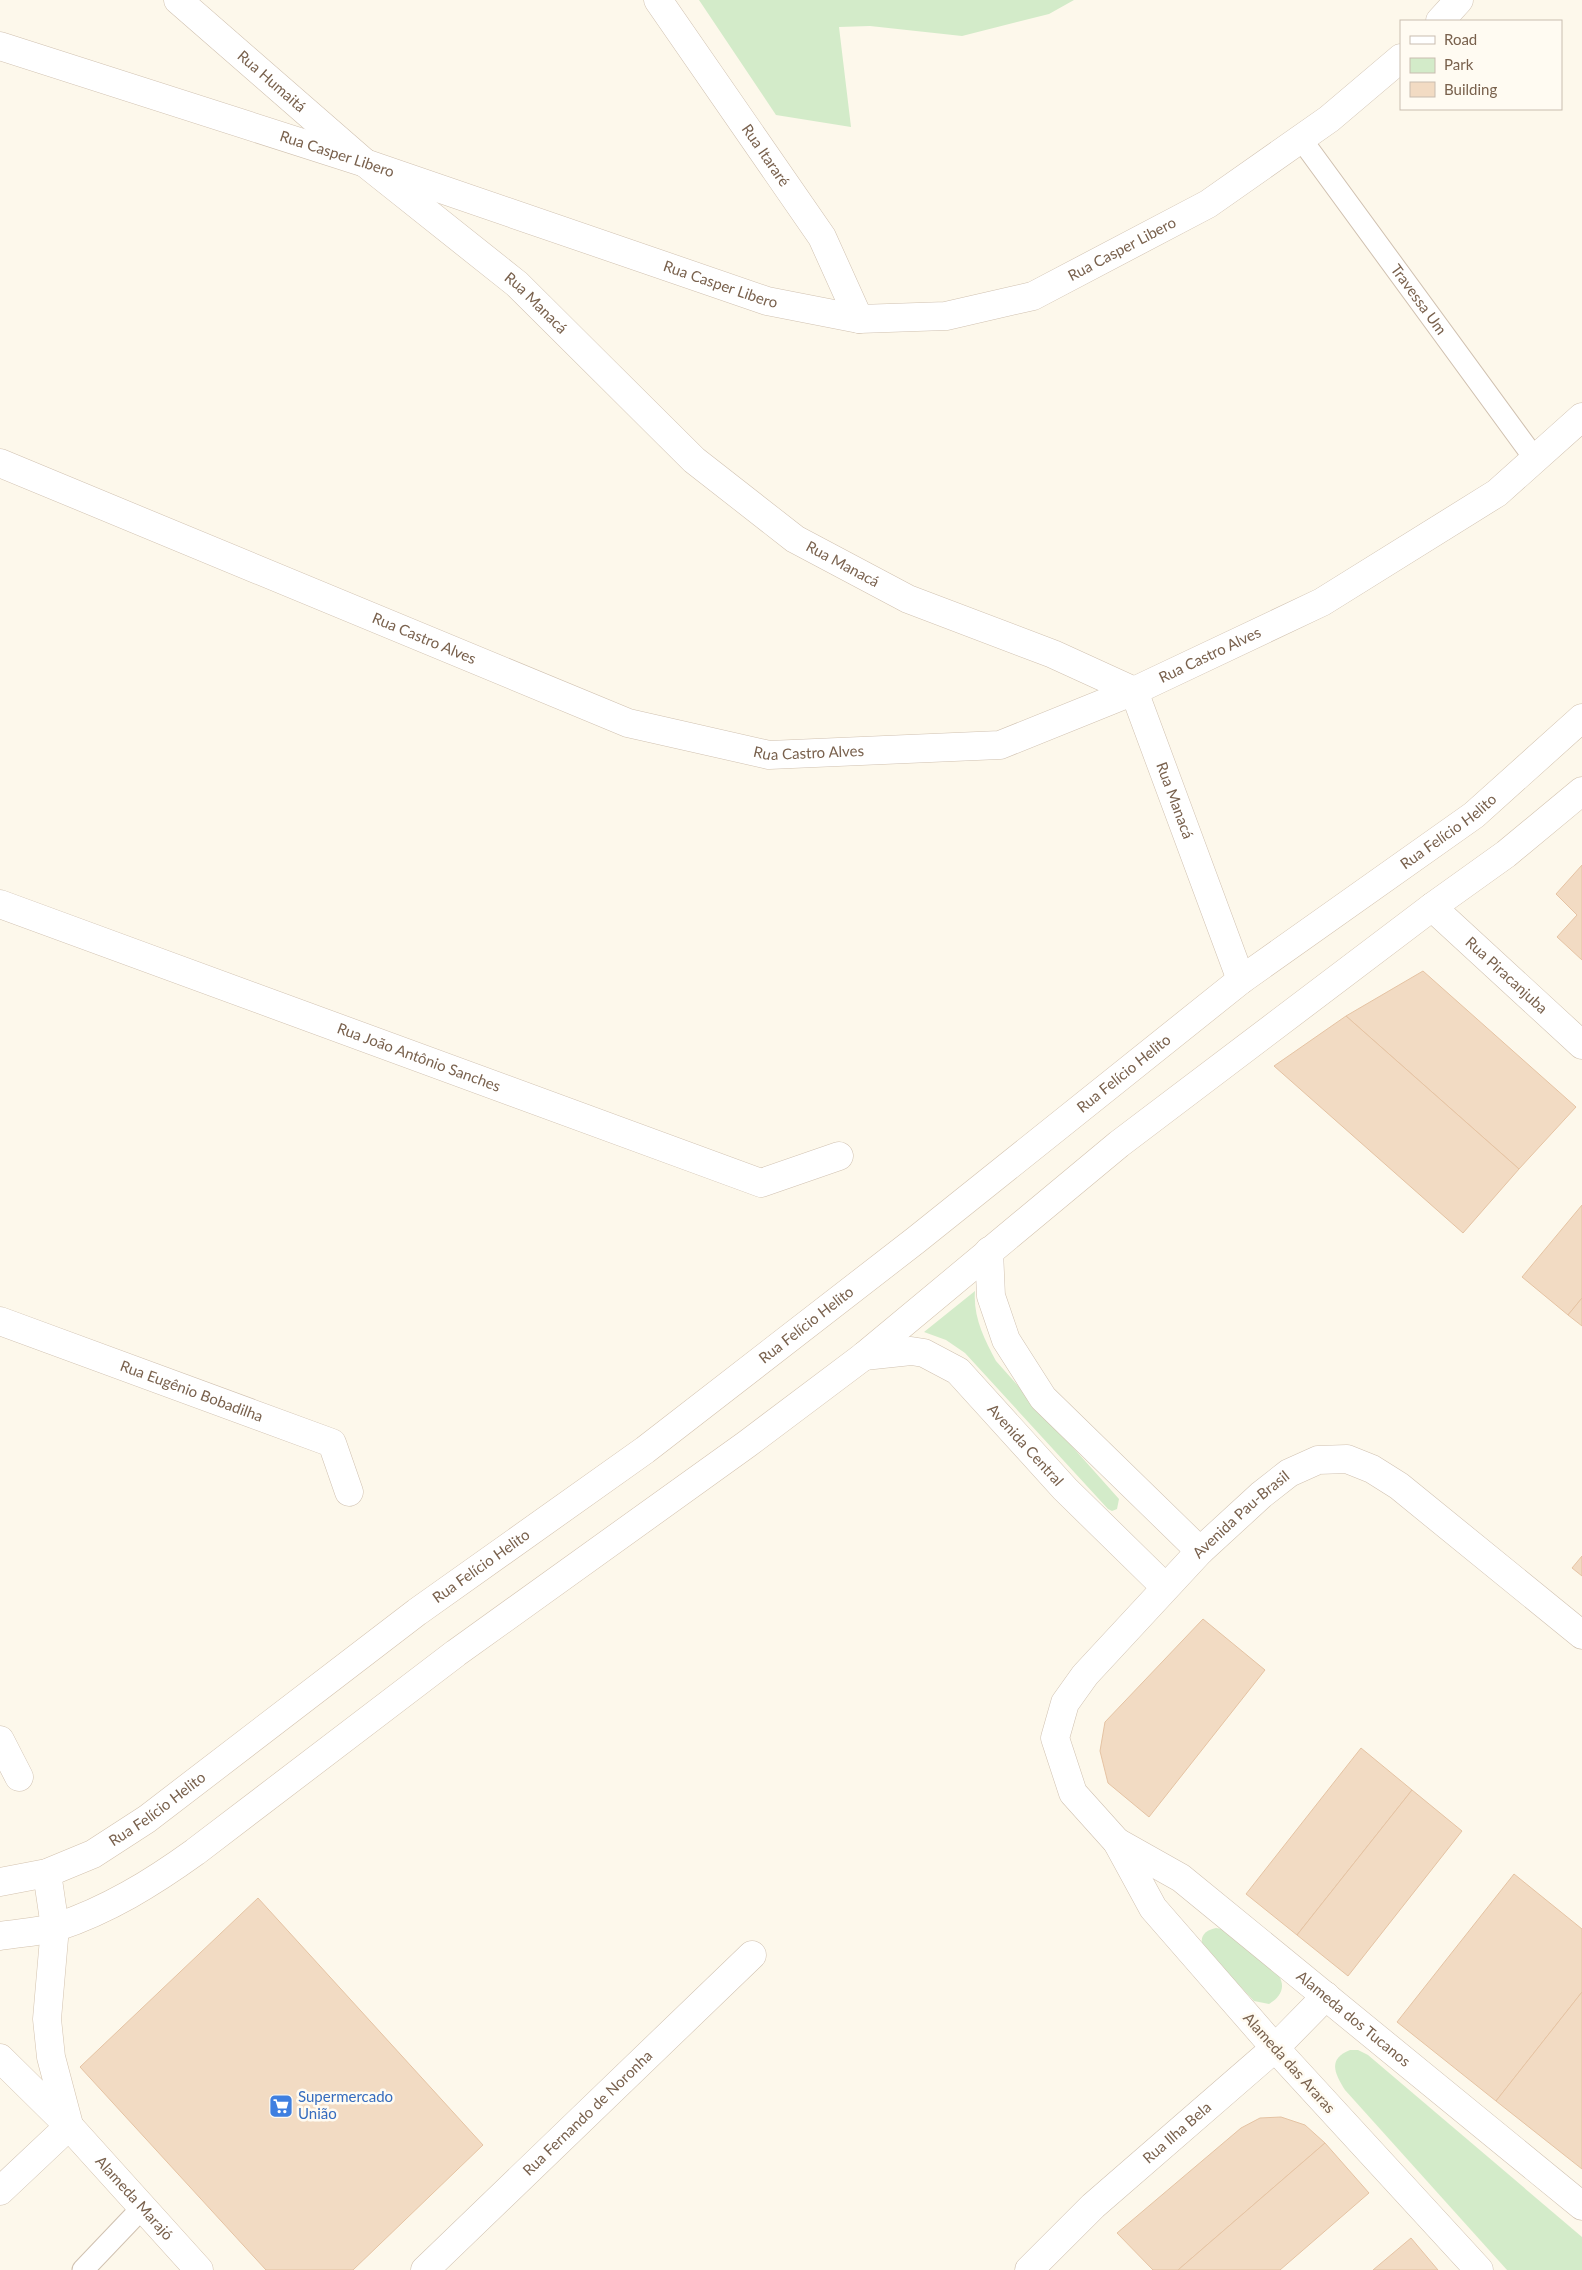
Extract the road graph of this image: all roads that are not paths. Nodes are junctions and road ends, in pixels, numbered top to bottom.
1 (178, 0) edge
2 (658, 0) edge
3 (1459, 0) edge
4 (1441, 20) edge
5 (0, 46) edge
6 (1400, 59) edge
7 (1301, 139) junction
8 (365, 163) junction
9 (859, 319) junction
10 (1582, 417) edge
11 (1535, 460) junction
12 (0, 463) edge
13 (1134, 691) junction
14 (1582, 718) edge
15 (1582, 791) edge
16 (0, 904) edge
17 (1432, 907) junction
18 (1241, 980) junction
19 (1582, 1045) edge
20 (839, 1156) dead end
21 (989, 1251) junction
22 (0, 1322) edge
23 (864, 1356) junction
24 (350, 1492) dead end
25 (1200, 1551) junction
26 (1165, 1587) junction
27 (1582, 1635) edge
28 (0, 1740) edge
29 (19, 1777) dead end
30 (1117, 1842) junction
31 (47, 1873) junction
32 (0, 1882) edge
33 (55, 1927) junction
34 (0, 1936) edge
35 (752, 1955) dead end
36 (1326, 1996) junction
37 (1275, 2048) junction
38 (0, 2058) edge
39 (69, 2126) junction
40 (0, 2191) edge
41 (1582, 2206) edge
42 (142, 2208) junction
43 (84, 2270) edge
44 (199, 2270) edge
45 (425, 2270) edge
46 (1029, 2270) edge
47 (1479, 2270) edge

1 - 8 street, Rua Humaitá
2 - 9 street, Rua Itararé
3 - 4 street
5 - 8 street, Rua Casper Libero
6 - 7 street, Rua Casper Libero
7 - 9 street, Rua Casper Libero
7 - 11 lane, Travessa Um
8 - 9 street, Rua Casper Libero
8 - 13 street, Rua Manacá
10 - 11 street, Rua Castro Alves
11 - 13 street, Rua Castro Alves
12 - 13 street, Rua Castro Alves
13 - 18 street, Rua Manacá
14 - 18 street, Rua Felício Helito
15 - 17 street
16 - 20 street, Rua João Antônio Sanches
17 - 19 street, Rua Piracanjuba
17 - 21 street
18 - 31 street, Rua Felício Helito
21 - 23 street
21 - 25 street
22 - 24 street, Rua Eugênio Bobadilha
23 - 26 street, Avenida Central
23 - 33 street
25 - 26 street, Avenida Pau-Brasil
25 - 27 street, Avenida Pau-Brasil
26 - 30 street, Avenida Pau-Brasil
28 - 29 street
30 - 36 street, Alameda dos Tucanos
30 - 37 street, Alameda das Araras
31 - 32 street, Rua Felício Helito
31 - 33 street
33 - 34 street
33 - 39 street
35 - 45 street, Rua Fernando de Noronha
36 - 37 street, Rua Ilha Bela
36 - 41 street, Alameda dos Tucanos
37 - 46 street, Rua Ilha Bela
37 - 47 street, Alameda das Araras
38 - 39 street, Alameda Marajó
39 - 40 street
39 - 42 street, Alameda Marajó
42 - 43 lane
42 - 44 street, Alameda Marajó

